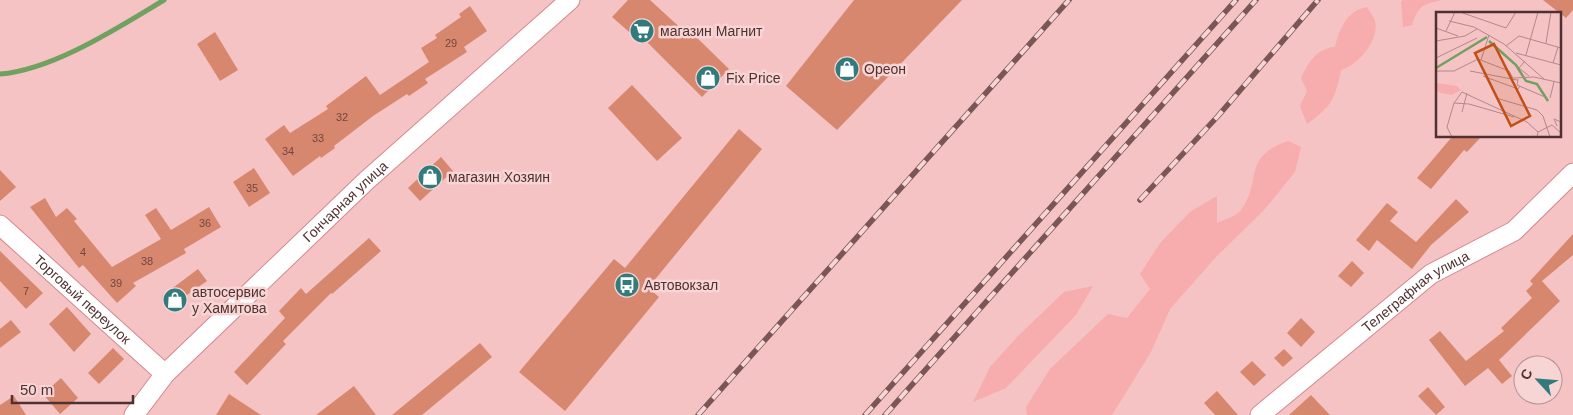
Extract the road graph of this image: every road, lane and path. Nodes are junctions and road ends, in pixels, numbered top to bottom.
1 (570, 0) edge
2 (1573, 173) edge
3 (0, 225) edge
4 (165, 374) junction
5 (134, 415) edge
6 (1260, 415) edge

1 - 4 street, Гончарная улица
2 - 6 street, Телеграфная улица
3 - 4 street, Торговый переулок
4 - 5 street, Гончарная улица

